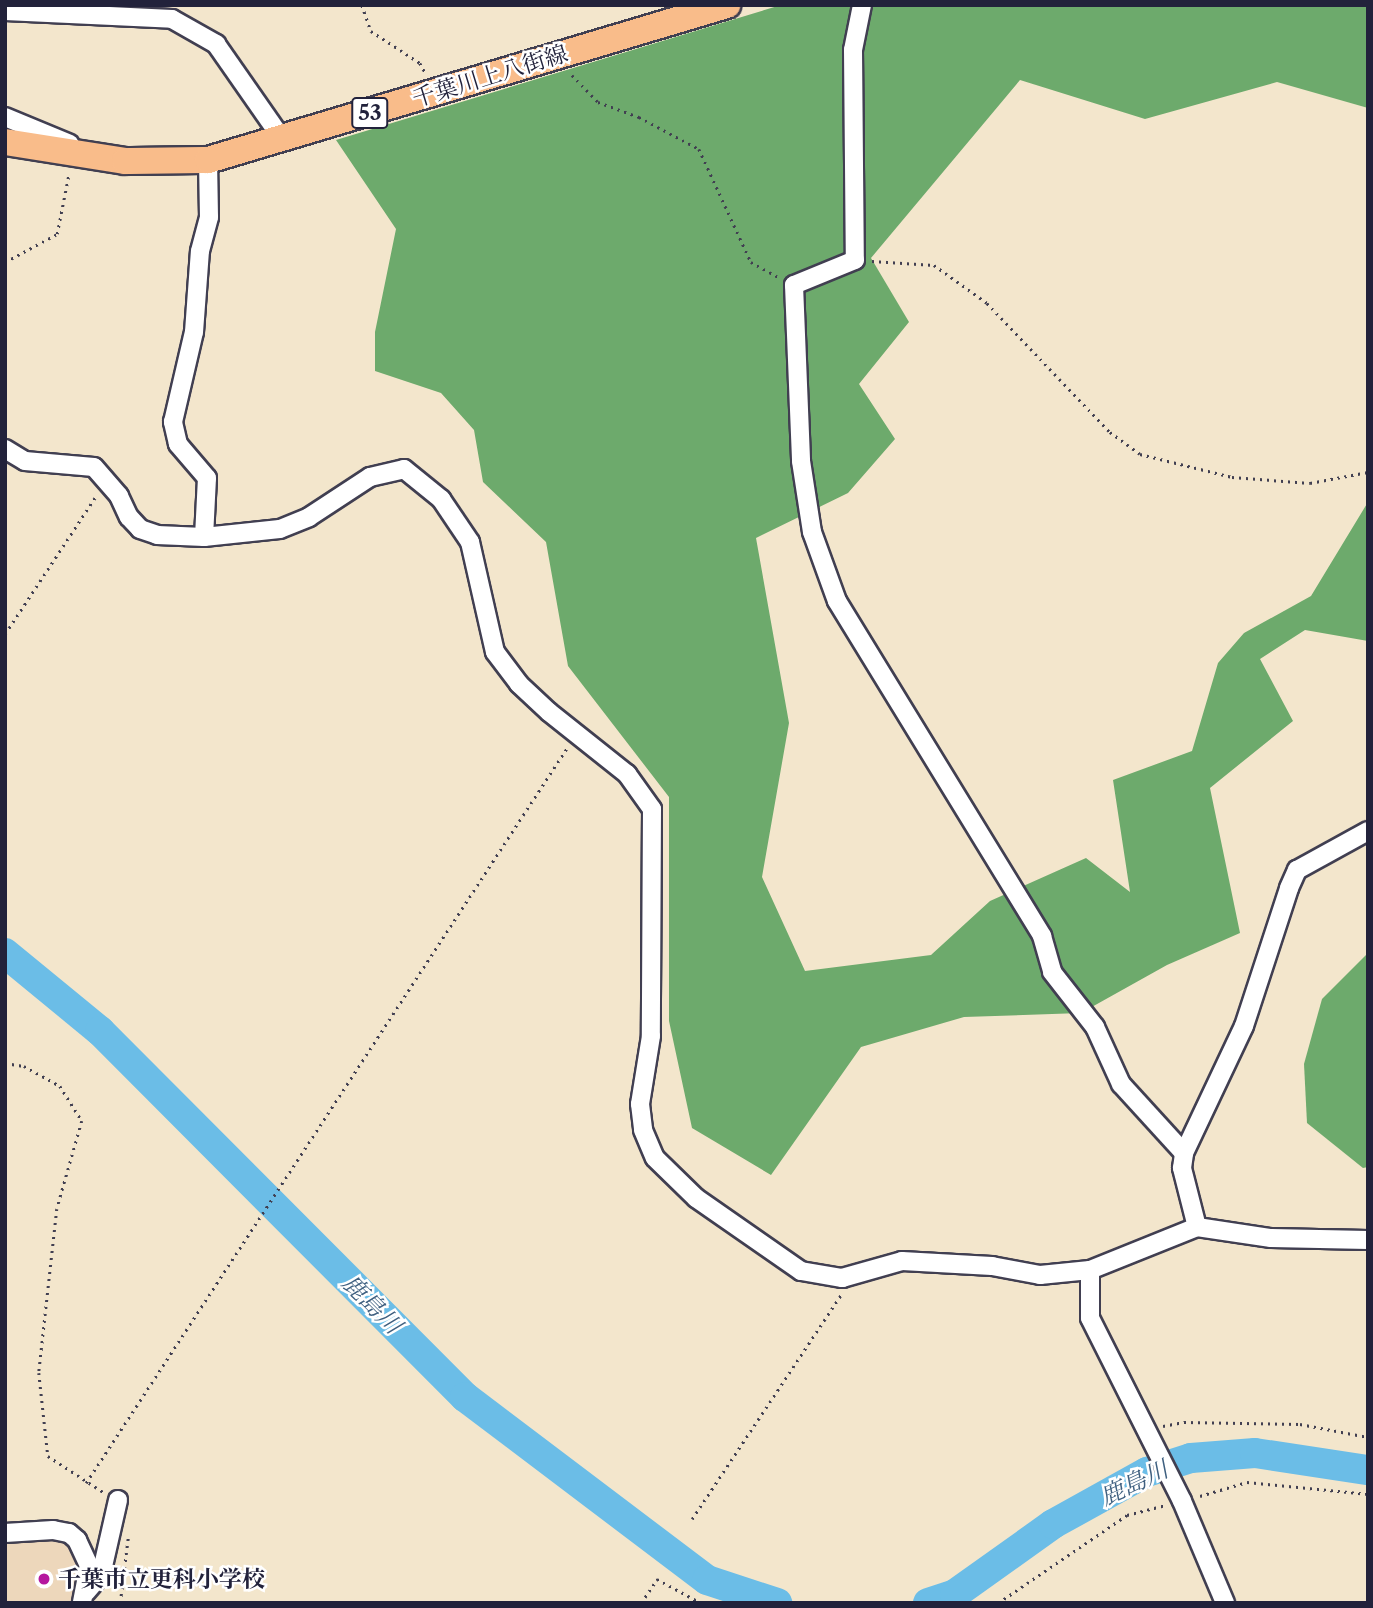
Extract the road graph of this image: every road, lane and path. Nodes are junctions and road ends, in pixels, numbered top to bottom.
1 (362, 5) edge
2 (727, 5) edge
3 (862, 5) edge
4 (5, 11) edge
5 (560, 54) junction
6 (437, 92) junction
7 (5, 117) edge
8 (283, 140) junction
9 (5, 142) edge
10 (73, 153) junction
11 (102, 158) junction
12 (208, 160) junction
13 (855, 260) junction
14 (5, 262) edge
15 (794, 285) junction
16 (5, 449) edge
17 (1368, 472) edge
18 (106, 481) junction
19 (204, 537) junction
20 (5, 634) edge
21 (578, 731) junction
22 (1368, 831) edge
23 (5, 1063) edge
24 (1184, 1153) junction
25 (1197, 1227) junction
26 (1368, 1240) edge
27 (1090, 1270) junction
28 (842, 1278) junction
29 (1148, 1434) junction
30 (1368, 1437) edge
31 (1368, 1494) edge
32 (118, 1500) dead end
33 (1182, 1501) junction
34 (692, 1519) dead end
35 (5, 1533) edge
36 (84, 1597) edge
37 (641, 1603) edge
38 (701, 1603) edge
39 (998, 1603) edge
40 (1225, 1603) edge

1 - 6 path
2 - 5 main road, 千葉川上八街線 / 53
3 - 13 street
4 - 8 street
5 - 6 main road, 千葉川上八街線 / 53
5 - 15 path
6 - 8 main road, 千葉川上八街線 / 53
7 - 11 street
8 - 12 main road, 千葉川上八街線 / 53
9 - 10 main road, 千葉川上八街線 / 53
10 - 11 main road, 千葉川上八街線 / 53
10 - 14 path
11 - 12 main road, 千葉川上八街線 / 53
12 - 19 street
13 - 15 street
13 - 17 path
15 - 24 street
16 - 18 street
18 - 19 street
18 - 20 path
19 - 21 street
21 - 23 path
21 - 28 street
22 - 24 street
24 - 25 street
25 - 26 street
25 - 27 street
27 - 28 street
27 - 29 street
28 - 34 path
29 - 30 path
29 - 33 street
31 - 33 path
32 - 36 street
33 - 39 path
33 - 40 street
35 - 36 street
37 - 38 path

